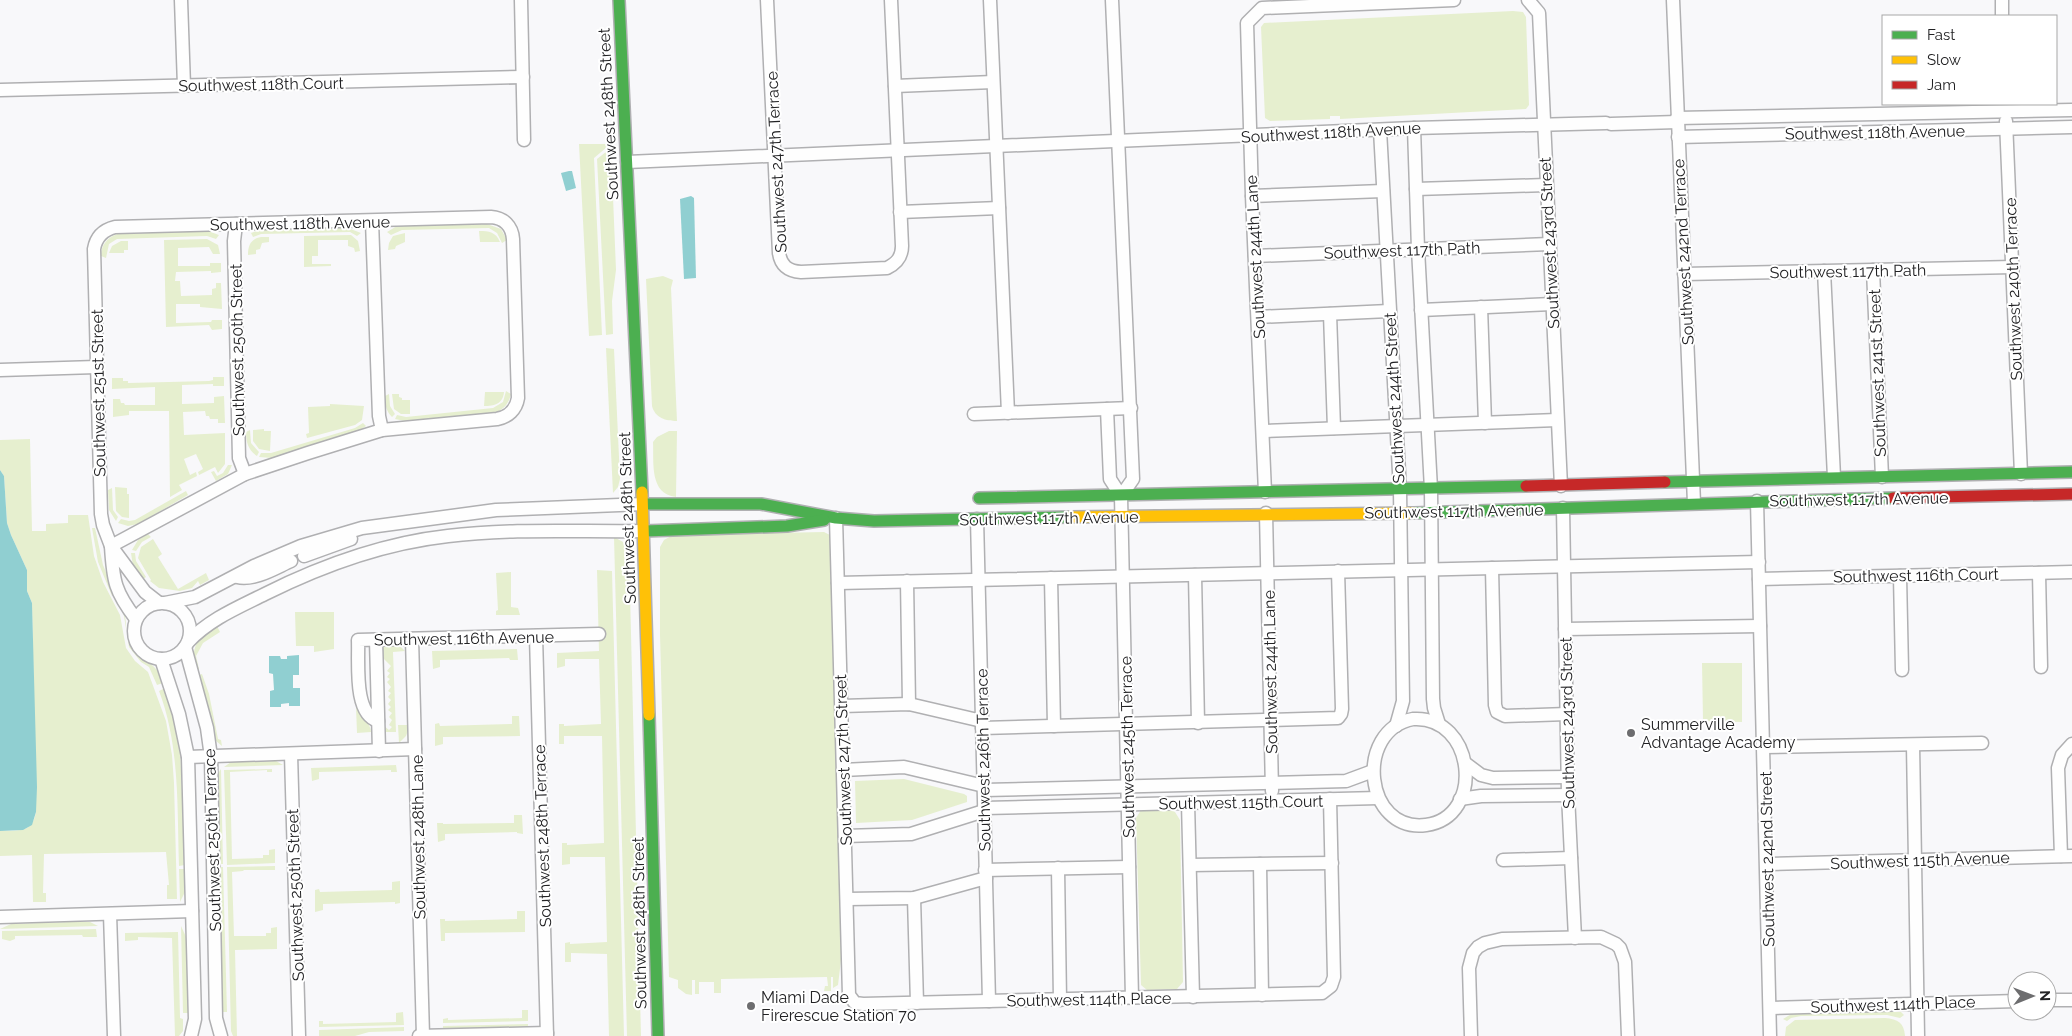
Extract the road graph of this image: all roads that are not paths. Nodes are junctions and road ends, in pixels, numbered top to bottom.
1 (181, 0) edge
2 (521, 0) edge
3 (619, 0) edge
4 (767, 0) edge
5 (891, 0) edge
6 (990, 0) edge
7 (1112, 0) edge
8 (1454, 0) edge
9 (1673, 0) edge
10 (2002, 0) edge
11 (1392, 1) edge
12 (1530, 2) edge
13 (2002, 15) edge
14 (523, 77) junction
15 (993, 82) junction
16 (184, 86) junction
17 (895, 86) junction
18 (0, 90) edge
19 (2006, 108) edge
20 (2072, 110) edge
21 (1677, 120) junction
22 (1543, 124) junction
23 (2072, 127) edge
24 (1414, 128) junction
25 (2006, 128) junction
26 (1380, 130) junction
27 (1250, 136) junction
28 (1678, 137) junction
29 (524, 140) dead end
30 (1120, 142) junction
31 (996, 147) junction
32 (897, 150) junction
33 (774, 155) junction
34 (627, 162) junction
35 (1546, 185) junction
36 (1416, 189) junction
37 (1383, 191) junction
38 (1252, 196) junction
39 (998, 208) junction
40 (900, 212) junction
41 (372, 221) junction
42 (236, 224) junction
43 (98, 238) joint
44 (1549, 244) junction
45 (1418, 249) junction
46 (1386, 250) junction
47 (1255, 256) junction
48 (2012, 267) junction
49 (1873, 270) junction
50 (1824, 271) junction
51 (1684, 274) junction
52 (1552, 304) junction
53 (1481, 307) junction
54 (1421, 310) junction
55 (1389, 311) junction
56 (1330, 314) junction
57 (1258, 317) junction
58 (96, 367) junction
59 (0, 370) edge
60 (1131, 408) junction
61 (1107, 409) junction
62 (1008, 413) junction
63 (974, 414) dead end
64 (1558, 420) junction
65 (1485, 422) junction
66 (1430, 425) junction
67 (1393, 426) junction
68 (1334, 428) junction
69 (382, 430) junction
70 (1263, 431) junction
71 (2072, 472) edge
72 (245, 474) junction
73 (2021, 474) junction
74 (1882, 477) junction
75 (1834, 478) junction
76 (1694, 481) junction
77 (1561, 486) junction
78 (1431, 489) junction
79 (1400, 490) junction
80 (1265, 492) junction
81 (2072, 494) edge
82 (1121, 496) junction
83 (979, 498) dead end
84 (1758, 501) junction
85 (1694, 503) junction
86 (644, 504) junction
87 (1563, 508) junction
88 (1431, 511) junction
89 (1266, 513) junction
90 (1400, 513) junction
91 (1121, 516) junction
92 (836, 518) junction
93 (977, 519) junction
94 (370, 527) junction
95 (645, 531) junction
96 (111, 546) junction
97 (304, 556) dead end
98 (1759, 562) junction
99 (1564, 566) junction
100 (1492, 568) junction
101 (1430, 569) junction
102 (1400, 570) junction
103 (1338, 572) junction
104 (2072, 572) edge
105 (1267, 573) junction
106 (2039, 573) junction
107 (1195, 575) junction
108 (1123, 576) junction
109 (1900, 576) junction
110 (233, 577) junction
111 (1051, 578) junction
112 (1759, 578) junction
113 (979, 580) junction
114 (907, 581) junction
115 (288, 582) junction
116 (838, 583) junction
117 (162, 603) junction
118 (136, 619) junction
119 (1760, 626) junction
120 (1565, 630) junction
121 (599, 634) dead end
122 (536, 636) junction
123 (412, 639) junction
124 (376, 640) junction
125 (186, 644) junction
126 (162, 659) junction
127 (2042, 667) dead end
128 (1902, 670) dead end
129 (909, 704) junction
130 (842, 706) junction
131 (1567, 714) junction
132 (378, 721) junction
133 (1271, 721) junction
134 (1198, 723) junction
135 (982, 724) junction
136 (1126, 724) junction
137 (1439, 724) junction
138 (1054, 726) junction
139 (1396, 726) junction
140 (1982, 743) dead end
141 (2072, 744) edge
142 (1912, 745) junction
143 (1765, 747) junction
144 (415, 750) junction
145 (379, 751) junction
146 (291, 754) junction
147 (211, 756) junction
148 (188, 757) junction
149 (1465, 763) junction
150 (843, 770) junction
151 (1373, 771) junction
152 (1568, 777) junction
153 (1272, 783) junction
154 (1128, 786) junction
155 (984, 788) junction
156 (1568, 795) junction
157 (1378, 798) junction
158 (1330, 799) junction
159 (1460, 799) junction
160 (1273, 801) junction
161 (1188, 803) junction
162 (1128, 808) junction
163 (984, 810) junction
164 (845, 836) junction
165 (2066, 856) edge
166 (1571, 858) junction
167 (1502, 860) dead end
168 (1914, 860) junction
169 (1332, 863) junction
170 (1260, 864) junction
171 (1767, 864) junction
172 (1190, 865) junction
173 (1129, 867) junction
174 (1058, 868) junction
175 (986, 874) junction
176 (914, 898) junction
177 (847, 899) junction
178 (192, 911) junction
179 (110, 914) junction
180 (0, 917) edge
181 (1575, 938) junction
182 (1262, 996) junction
183 (1193, 997) junction
184 (1132, 998) junction
185 (1060, 1000) junction
186 (2057, 1000) edge
187 (2072, 1000) edge
188 (852, 1001) joint
189 (989, 1001) junction
190 (2007, 1001) edge
191 (917, 1003) junction
192 (1917, 1003) junction
193 (1770, 1008) junction
194 (547, 1035) edge
195 (114, 1036) edge
196 (191, 1036) edge
197 (221, 1036) edge
198 (298, 1036) edge
199 (421, 1036) edge
200 (658, 1036) edge
201 (1471, 1036) edge
202 (1628, 1036) edge
203 (1770, 1036) edge
204 (1918, 1036) edge

1 - 16 street
2 - 14 street
3 - 34 street, Southwest 248th Street
4 - 33 street, Southwest 247th Terrace
5 - 17 street
6 - 15 street
7 - 30 street
8 - 11 street
9 - 21 street, Southwest 242nd Terrace
10 - 13 street
11 - 27 street, Southwest 244th Lane
12 - 22 street, Southwest 243rd Street
14 - 16 street, Southwest 118th Court
14 - 29 street
15 - 17 street
15 - 31 street
16 - 18 street, Southwest 118th Court
17 - 32 street
19 - 20 street, Southwest 118th Avenue
19 - 21 street, Southwest 118th Avenue
19 - 25 street, Southwest 240th Terrace
21 - 22 street, Southwest 118th Avenue
21 - 28 street, Southwest 242nd Terrace
22 - 24 street, Southwest 118th Avenue
22 - 35 street, Southwest 243rd Street
23 - 25 street, Southwest 118th Avenue
24 - 26 street, Southwest 118th Avenue
24 - 36 street, Southwest 244th Street
25 - 28 street, Southwest 118th Avenue
25 - 48 street, Southwest 240th Terrace
26 - 27 street, Southwest 118th Avenue
26 - 37 street, Southwest 244th Street
27 - 30 street, Southwest 118th Avenue
27 - 38 street, Southwest 244th Lane
28 - 51 street, Southwest 242nd Terrace
30 - 31 street, Southwest 118th Avenue
30 - 60 street
31 - 32 street, Southwest 118th Avenue
31 - 39 street
32 - 33 street, Southwest 118th Avenue
32 - 40 street
33 - 34 street, Southwest 118th Avenue
33 - 40 street, Southwest 247th Terrace
34 - 86 street, Southwest 248th Street
35 - 36 street
35 - 44 street, Southwest 243rd Street
36 - 45 street, Southwest 244th Street
37 - 38 street
37 - 46 street, Southwest 244th Street
38 - 47 street, Southwest 244th Lane
39 - 40 street
39 - 62 street
41 - 42 street, Southwest 118th Avenue
41 - 69 street
41 - 69 street, Southwest 118th Avenue
42 - 43 street, Southwest 118th Avenue
42 - 72 street, Southwest 250th Street
43 - 58 street, Southwest 251st Street
44 - 45 street, Southwest 117th Path
44 - 52 street, Southwest 243rd Street
45 - 46 street, Southwest 117th Path
45 - 54 street, Southwest 244th Street
46 - 47 street, Southwest 117th Path
46 - 55 street, Southwest 244th Street
47 - 57 street, Southwest 244th Lane
48 - 49 street, Southwest 117th Path
48 - 73 street, Southwest 240th Terrace
49 - 50 street, Southwest 117th Path
49 - 74 street, Southwest 241st Street
50 - 51 street, Southwest 117th Path
50 - 75 street
51 - 76 street, Southwest 242nd Terrace
52 - 53 street
52 - 64 street, Southwest 243rd Street
53 - 54 street
53 - 65 street
54 - 66 street, Southwest 244th Street
55 - 56 street
55 - 67 street, Southwest 244th Street
56 - 57 street
56 - 68 street
57 - 70 street, Southwest 244th Lane
58 - 59 street
58 - 96 street, Southwest 251st Street
60 - 61 street
60 - 82 street
61 - 62 street
61 - 82 street
62 - 63 street
64 - 65 street
64 - 77 street, Southwest 243rd Street
65 - 66 street
66 - 67 street
66 - 78 street, Southwest 244th Street
67 - 68 street
67 - 79 street, Southwest 244th Street
68 - 70 street
69 - 72 street
70 - 80 street, Southwest 244th Lane
71 - 73 street, Southwest 117th Avenue
72 - 96 street
73 - 74 street, Southwest 117th Avenue
74 - 75 street, Southwest 117th Avenue
75 - 76 street, Southwest 117th Avenue
76 - 77 street, Southwest 117th Avenue
76 - 85 street, Southwest 242nd Terrace
77 - 78 street, Southwest 117th Avenue
78 - 79 street, Southwest 117th Avenue
78 - 88 street, Southwest 244th Street
79 - 80 street, Southwest 117th Avenue
79 - 90 street, Southwest 244th Street
80 - 82 street, Southwest 117th Avenue
81 - 84 street, Southwest 117th Avenue
82 - 83 street, Southwest 117th Avenue
82 - 91 street, Southwest 245th Terrace
84 - 85 street, Southwest 117th Avenue
84 - 98 street, Southwest 242nd Street
85 - 87 street, Southwest 117th Avenue
86 - 92 street, Southwest 117th Avenue
86 - 94 street, Southwest 117th Avenue
86 - 95 street, Southwest 248th Street
87 - 88 street, Southwest 117th Avenue
87 - 99 street, Southwest 243rd Street
88 - 90 street, Southwest 117th Avenue
88 - 101 street, Southwest 244th Street
89 - 90 street, Southwest 117th Avenue
89 - 91 street, Southwest 117th Avenue
89 - 105 street, Southwest 244th Lane
90 - 102 street, Southwest 244th Street
91 - 93 street, Southwest 117th Avenue
91 - 108 street, Southwest 245th Terrace
92 - 93 street, Southwest 117th Avenue
92 - 95 street, Southwest 117th Avenue
92 - 116 street, Southwest 247th Street
93 - 113 street, Southwest 246th Terrace
94 - 97 street
94 - 110 street, Southwest 117th Avenue
95 - 115 street, Southwest 117th Avenue
95 - 200 street, Southwest 248th Street
96 - 117 street, Southwest 251st Street
96 - 118 street, Southwest 251st Street
98 - 99 street
98 - 112 street, Southwest 242nd Street
99 - 100 street
99 - 120 street, Southwest 243rd Street
100 - 101 street
100 - 131 street
101 - 102 street
101 - 137 street, Southwest 244th Street
102 - 103 street
102 - 139 street, Southwest 244th Street
103 - 105 street
103 - 133 street
104 - 106 street, Southwest 116th Court
105 - 107 street
105 - 133 street, Southwest 244th Lane
106 - 109 street, Southwest 116th Court
106 - 127 street
107 - 108 street
107 - 134 street
108 - 111 street
108 - 136 street, Southwest 245th Terrace
109 - 112 street, Southwest 116th Court
109 - 128 street
110 - 115 street
110 - 117 street, Southwest 117th Avenue
111 - 113 street
111 - 138 street
112 - 119 street, Southwest 242nd Street
113 - 114 street
113 - 135 street, Southwest 246th Terrace
114 - 116 street
114 - 129 street
115 - 125 street, Southwest 117th Avenue
116 - 130 street, Southwest 247th Street
117 - 118 street
117 - 125 street
118 - 126 street
119 - 120 street
119 - 143 street, Southwest 242nd Street
120 - 131 street, Southwest 243rd Street
121 - 122 street, Southwest 116th Avenue
122 - 123 street, Southwest 116th Avenue
122 - 194 street, Southwest 248th Terrace
123 - 124 street, Southwest 116th Avenue
123 - 144 street, Southwest 248th Lane
124 - 132 street
124 - 132 street, Southwest 116th Avenue
125 - 126 street
125 - 147 street, Southwest 250th Terrace
126 - 148 street, Southwest 250th Terrace
129 - 130 street
129 - 135 street
130 - 150 street, Southwest 247th Street
131 - 152 street, Southwest 243rd Street
132 - 145 street
133 - 134 street
133 - 153 street, Southwest 244th Lane
134 - 136 street
135 - 138 street
135 - 155 street, Southwest 246th Terrace
136 - 138 street
136 - 154 street, Southwest 245th Terrace
137 - 139 street
137 - 149 street
139 - 151 street
140 - 142 street
141 - 165 street
142 - 143 street
142 - 168 street
143 - 171 street, Southwest 242nd Street
144 - 145 street
144 - 199 street, Southwest 248th Lane
145 - 146 street
146 - 147 street
146 - 198 street, Southwest 250th Street
147 - 148 street
147 - 197 street, Southwest 250th Terrace
148 - 178 street, Southwest 250th Terrace
149 - 152 street
149 - 159 street
150 - 155 street, Southwest 115th Court
150 - 164 street, Southwest 247th Street
151 - 153 street, Southwest 115th Court
151 - 157 street
152 - 156 street, Southwest 243rd Street
153 - 154 street, Southwest 115th Court
153 - 160 street, Southwest 244th Lane
154 - 155 street, Southwest 115th Court
154 - 162 street, Southwest 245th Terrace
155 - 163 street, Southwest 246th Terrace
156 - 159 street
156 - 166 street, Southwest 243rd Street
157 - 158 street, Southwest 115th Court
157 - 159 street
158 - 160 street, Southwest 115th Court
158 - 169 street
160 - 161 street, Southwest 115th Court
161 - 162 street, Southwest 115th Court
161 - 172 street
162 - 163 street, Southwest 115th Court
162 - 173 street, Southwest 245th Terrace
163 - 164 street, Southwest 115th Court
163 - 175 street, Southwest 246th Terrace
164 - 177 street, Southwest 247th Street
165 - 168 street, Southwest 115th Avenue
166 - 167 street
166 - 181 street, Southwest 243rd Street
168 - 171 street, Southwest 115th Avenue
168 - 192 street
169 - 170 street
169 - 182 street, Southwest 114th Place
170 - 172 street
170 - 182 street
171 - 193 street, Southwest 242nd Street
172 - 183 street
173 - 174 street
173 - 184 street, Southwest 245th Terrace
174 - 175 street
174 - 185 street
175 - 176 street
175 - 189 street, Southwest 246th Terrace
176 - 177 street
176 - 191 street
177 - 188 street, Southwest 247th Street
178 - 179 street
178 - 196 street, Southwest 250th Terrace
179 - 180 street
179 - 195 street
181 - 201 street
181 - 202 street
182 - 183 street, Southwest 114th Place
183 - 184 street, Southwest 114th Place
184 - 185 street, Southwest 114th Place
185 - 189 street, Southwest 114th Place
186 - 187 street
188 - 191 street, Southwest 114th Place
189 - 191 street, Southwest 114th Place
190 - 192 street, Southwest 114th Place
192 - 193 street, Southwest 114th Place
192 - 204 street
193 - 203 street, Southwest 242nd Street
194 - 199 street

